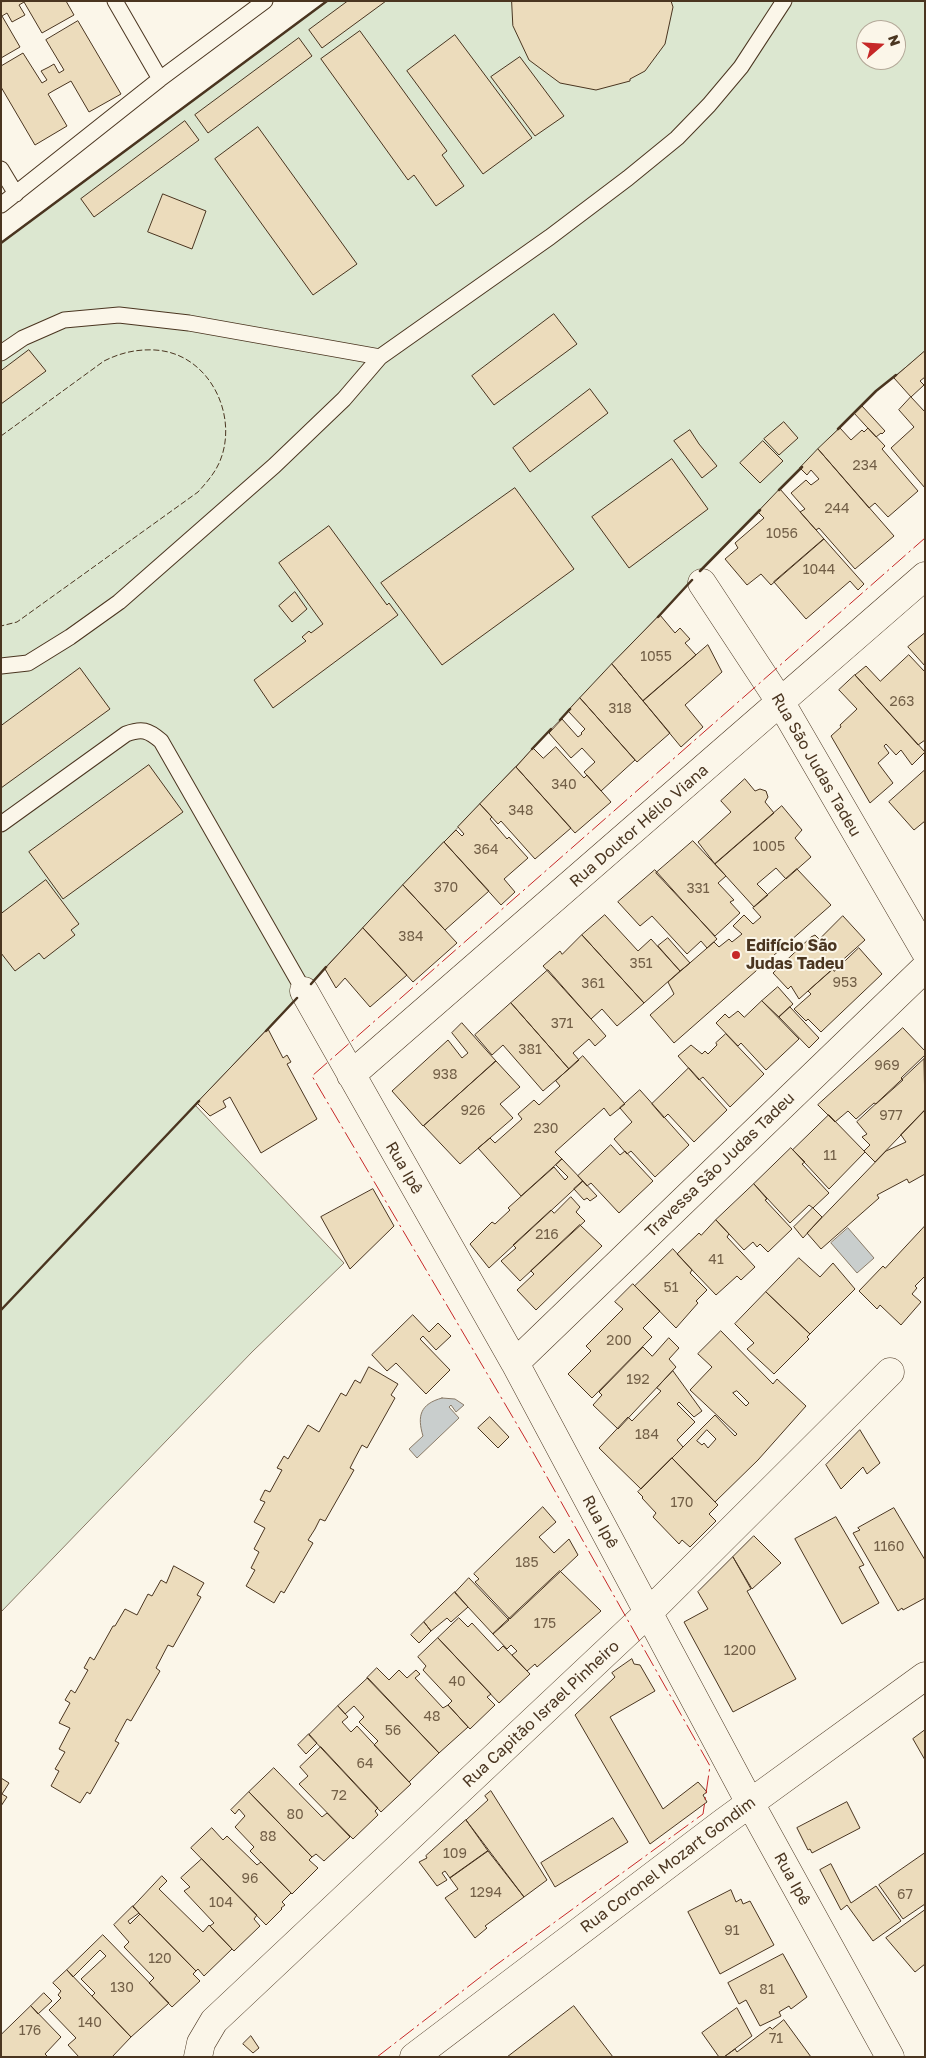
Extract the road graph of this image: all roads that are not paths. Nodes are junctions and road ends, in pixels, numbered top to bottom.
1 (115, 1) edge
2 (265, 1) edge
3 (784, 1) edge
4 (160, 79) junction
5 (1, 169) edge
6 (16, 194) junction
7 (1, 205) edge
8 (1, 354) edge
9 (380, 357) junction
10 (925, 576) edge
11 (702, 583) dead end
12 (1, 666) edge
13 (781, 703) junction
14 (1, 824) edge
15 (925, 951) edge
16 (925, 968) edge
17 (304, 991) joint
18 (352, 1074) junction
19 (515, 1363) junction
20 (890, 1372) dead end
21 (649, 1612) junction
22 (925, 1676) edge
23 (750, 1803) junction
24 (429, 2052) edge
25 (198, 2057) edge
26 (890, 2057) edge

1 - 4 lane
2 - 4 lane
3 - 9 lane
4 - 6 lane
5 - 6 lane
6 - 7 lane
8 - 9 lane
9 - 12 lane
10 - 13 street, Rua Doutor Hélio Viana
11 - 13 street, Rua São Judas Tadeu
13 - 15 street, Rua São Judas Tadeu
13 - 18 street, Rua Doutor Hélio Viana
14 - 17 lane
16 - 19 street, Travessa São Judas Tadeu
17 - 18 street, Rua Ipê
18 - 19 street, Rua Ipê
19 - 21 street, Rua Ipê
20 - 21 street, Rua Capitão Israel Pinheiro
21 - 23 street, Rua Ipê
21 - 25 street, Rua Capitão Israel Pinheiro
22 - 23 street, Rua Coronel Mozart Gondim
23 - 24 street, Rua Coronel Mozart Gondim
23 - 26 street, Rua Ipê

